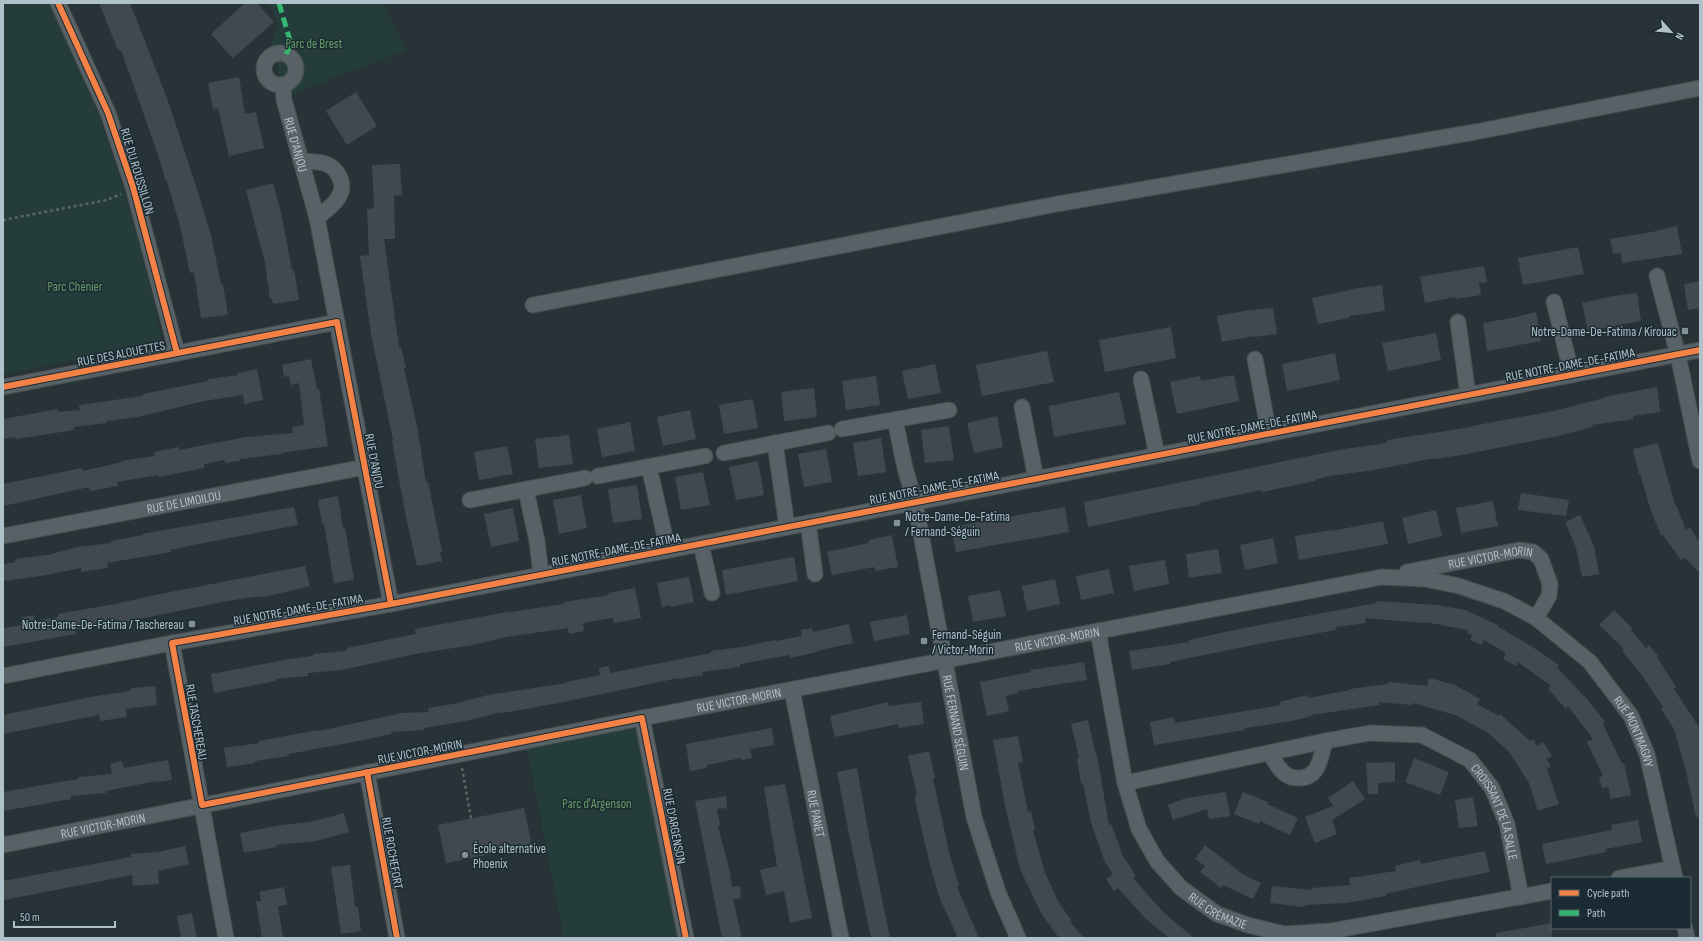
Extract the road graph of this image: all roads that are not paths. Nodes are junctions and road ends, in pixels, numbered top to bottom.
1 (58, 3) edge
2 (283, 85) dead end
3 (1700, 88) edge
4 (301, 161) junction
5 (317, 218) junction
6 (1658, 276) dead end
7 (1554, 302) dead end
8 (533, 305) dead end
9 (337, 322) junction
10 (1458, 322) dead end
11 (1700, 350) edge
12 (177, 353) junction
13 (1678, 355) junction
14 (1255, 359) dead end
15 (1572, 375) junction
16 (1142, 378) dead end
17 (3, 387) edge
18 (1468, 395) junction
19 (1022, 407) dead end
20 (949, 410) dead end
21 (895, 420) junction
22 (1269, 434) junction
23 (775, 443) junction
24 (724, 453) dead end
25 (1157, 455) junction
26 (705, 456) dead end
27 (1700, 461) edge
28 (365, 467) junction
29 (649, 467) junction
30 (1036, 479) junction
31 (526, 490) junction
32 (470, 500) dead end
33 (915, 502) junction
34 (808, 523) junction
35 (787, 527) junction
36 (3, 536) edge
37 (701, 544) junction
38 (668, 550) junction
39 (815, 574) dead end
40 (541, 575) junction
41 (1382, 577) junction
42 (712, 593) dead end
43 (391, 604) junction
44 (1536, 618) junction
45 (1098, 632) junction
46 (172, 643) junction
47 (944, 661) junction
48 (3, 676) edge
49 (792, 690) junction
50 (642, 718) junction
51 (1325, 741) junction
52 (1269, 752) junction
53 (367, 772) junction
54 (1125, 783) junction
55 (202, 805) junction
56 (3, 845) edge
57 (1674, 873) edge
58 (1630, 877) edge
59 (1551, 891) edge
60 (1521, 897) junction
61 (226, 938) edge
62 (397, 938) edge
63 (686, 938) edge
64 (841, 938) edge
65 (1018, 938) edge

1 - 12 street, RUE DU ROUSSILLON
2 - 4 street, RUE D'ANJOU
3 - 8 street
4 - 5 street, RUE D'ANJOU
4 - 5 street
5 - 9 street, RUE D'ANJOU
6 - 13 street
7 - 15 street
9 - 12 street, RUE DES ALOUETTES
9 - 28 street, RUE D'ANJOU
10 - 18 street
11 - 13 street, RUE NOTRE-DAME-DE-FATIMA
12 - 17 street, RUE DES ALOUETTES
13 - 15 street, RUE NOTRE-DAME-DE-FATIMA
13 - 27 street
14 - 22 street
15 - 18 street, RUE NOTRE-DAME-DE-FATIMA
16 - 25 street
18 - 22 street, RUE NOTRE-DAME-DE-FATIMA
19 - 30 street
20 - 21 street
21 - 23 street
21 - 33 street, RUE FERNAND SÉGUIN
22 - 25 street, RUE NOTRE-DAME-DE-FATIMA
23 - 24 street
23 - 35 street
25 - 30 street, RUE NOTRE-DAME-DE-FATIMA
26 - 29 street
28 - 36 street, RUE DE LIMOILOU
28 - 43 street, RUE D'ANJOU
29 - 31 street
29 - 38 street
30 - 33 street, RUE NOTRE-DAME-DE-FATIMA
31 - 32 street
31 - 40 street
33 - 34 street, RUE NOTRE-DAME-DE-FATIMA
33 - 47 street, RUE FERNAND SÉGUIN
34 - 35 street, RUE NOTRE-DAME-DE-FATIMA
34 - 39 street
35 - 37 street, RUE NOTRE-DAME-DE-FATIMA
37 - 38 street, RUE NOTRE-DAME-DE-FATIMA
37 - 42 street
38 - 40 street, RUE NOTRE-DAME-DE-FATIMA
40 - 43 street, RUE NOTRE-DAME-DE-FATIMA
41 - 44 street, RUE VICTOR-MORIN
41 - 44 street, RUE VICTOR-MORIN
41 - 45 street, RUE VICTOR-MORIN
43 - 46 street, RUE NOTRE-DAME-DE-FATIMA
44 - 57 street, RUE MONTMAGNY
45 - 47 street, RUE VICTOR-MORIN
45 - 54 street, RUE CRÉMAZIE
46 - 48 street, RUE NOTRE-DAME-DE-FATIMA
46 - 55 street, RUE TASCHEREAU
47 - 49 street, RUE VICTOR-MORIN
47 - 65 street, RUE FERNAND SÉGUIN
49 - 50 street, RUE VICTOR-MORIN
49 - 64 street, RUE PANET
50 - 53 street, RUE VICTOR-MORIN
50 - 63 street, RUE D'ARGENSON
51 - 52 street, CROISSANT DE LA SALLE
51 - 52 street
51 - 60 street, CROISSANT DE LA SALLE
52 - 54 street, CROISSANT DE LA SALLE
53 - 55 street, RUE VICTOR-MORIN
53 - 62 street, RUE ROCHEFORT
54 - 60 street, RUE CRÉMAZIE
55 - 56 street, RUE VICTOR-MORIN
55 - 61 street, RUE TASCHEREAU
57 - 58 street
59 - 60 street, RUE CRÉMAZIE

